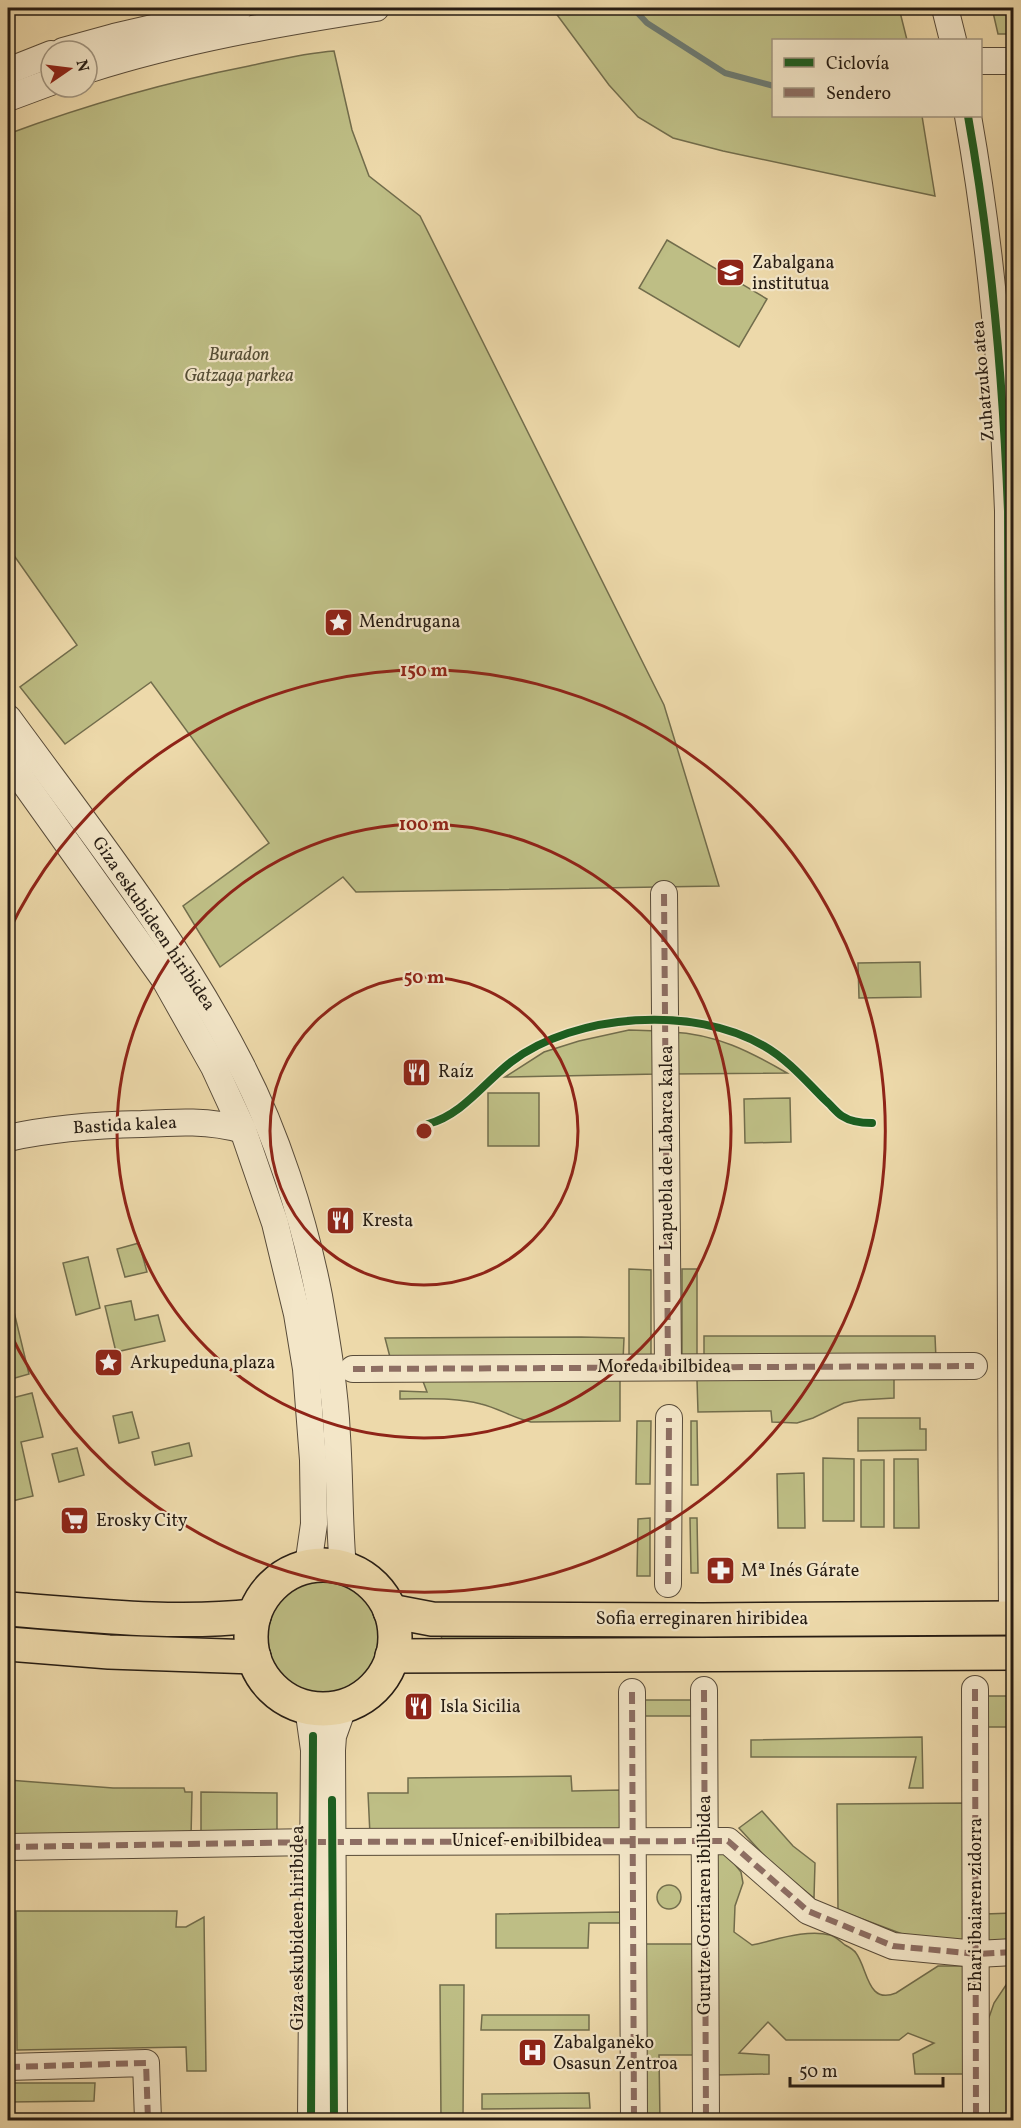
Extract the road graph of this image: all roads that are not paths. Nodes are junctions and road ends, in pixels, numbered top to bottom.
1 (239, 8) edge
2 (376, 8) edge
3 (945, 8) edge
4 (953, 39) edge
5 (99, 41) edge
6 (39, 59) edge
7 (982, 61) edge
8 (1014, 61) edge
9 (99, 66) edge
10 (8, 71) edge
11 (39, 86) edge
12 (8, 98) edge
13 (968, 117) edge
14 (1011, 512) edge
15 (8, 718) edge
16 (8, 760) edge
17 (664, 894) dead end
18 (1012, 1120) edge
19 (243, 1130) junction
20 (8, 1138) edge
21 (974, 1366) dead end
22 (668, 1367) junction
23 (353, 1369) dead end
24 (669, 1418) dead end
25 (308, 1566) junction
26 (344, 1568) junction
27 (668, 1584) dead end
28 (8, 1609) edge
29 (390, 1611) junction
30 (254, 1616) junction
31 (1013, 1618) edge
32 (8, 1644) edge
33 (1014, 1653) edge
34 (392, 1656) junction
35 (254, 1657) junction
36 (975, 1689) dead end
37 (704, 1690) dead end
38 (632, 1692) dead end
39 (344, 1706) junction
40 (308, 1707) junction
41 (633, 1840) junction
42 (705, 1840) junction
43 (323, 1842) junction
44 (8, 1847) edge
45 (1014, 1952) edge
46 (977, 1954) junction
47 (8, 2067) edge
48 (148, 2121) edge
49 (311, 2121) edge
50 (334, 2121) edge
51 (634, 2121) edge
52 (706, 2121) edge
53 (976, 2121) edge

1 - 5 street
2 - 9 street
3 - 4 street
6 - 10 street
7 - 8 street
11 - 12 street
13 - 14 street, Zuhatzuko atea
14 - 18 street, Zuhatzuko atea
15 - 26 street, Giza eskubideen hiribidea
16 - 19 street, Giza eskubideen hiribidea
17 - 22 street, Lapuebla de Labarca kalea
18 - 31 street, Zuhatzuko atea
19 - 20 street, Bastida kalea
19 - 25 street, Giza eskubideen hiribidea
21 - 22 street, Moreda ibilbidea
22 - 23 street, Moreda ibilbidea
24 - 27 street
25 - 26 main road
25 - 30 main road
26 - 29 main road
28 - 30 main road
29 - 31 main road, Sofia erreginaren hiribidea
29 - 34 main road
30 - 35 main road
32 - 35 main road
33 - 34 main road, Sofia erreginaren hiribidea
34 - 39 main road
35 - 40 main road
36 - 46 street, Ehari ibaiaren zidorra
37 - 42 street, Gurutze Gorriaren ibilbidea
38 - 41 street
39 - 40 main road
39 - 43 street, Giza eskubideen hiribidea
40 - 43 street, Giza eskubideen hiribidea
41 - 42 street, Unicef-en ibilbidea
41 - 43 street, Unicef-en ibilbidea
41 - 51 street
42 - 46 street, Unicef-en ibilbidea
42 - 52 street, Gurutze Gorriaren ibilbidea
43 - 44 street, Unicef-en ibilbidea
43 - 49 street, Giza eskubideen hiribidea
43 - 50 street, Giza eskubideen hiribidea
45 - 46 street, Unicef-en ibilbidea
46 - 53 street, Ehari ibaiaren zidorra
47 - 48 street

